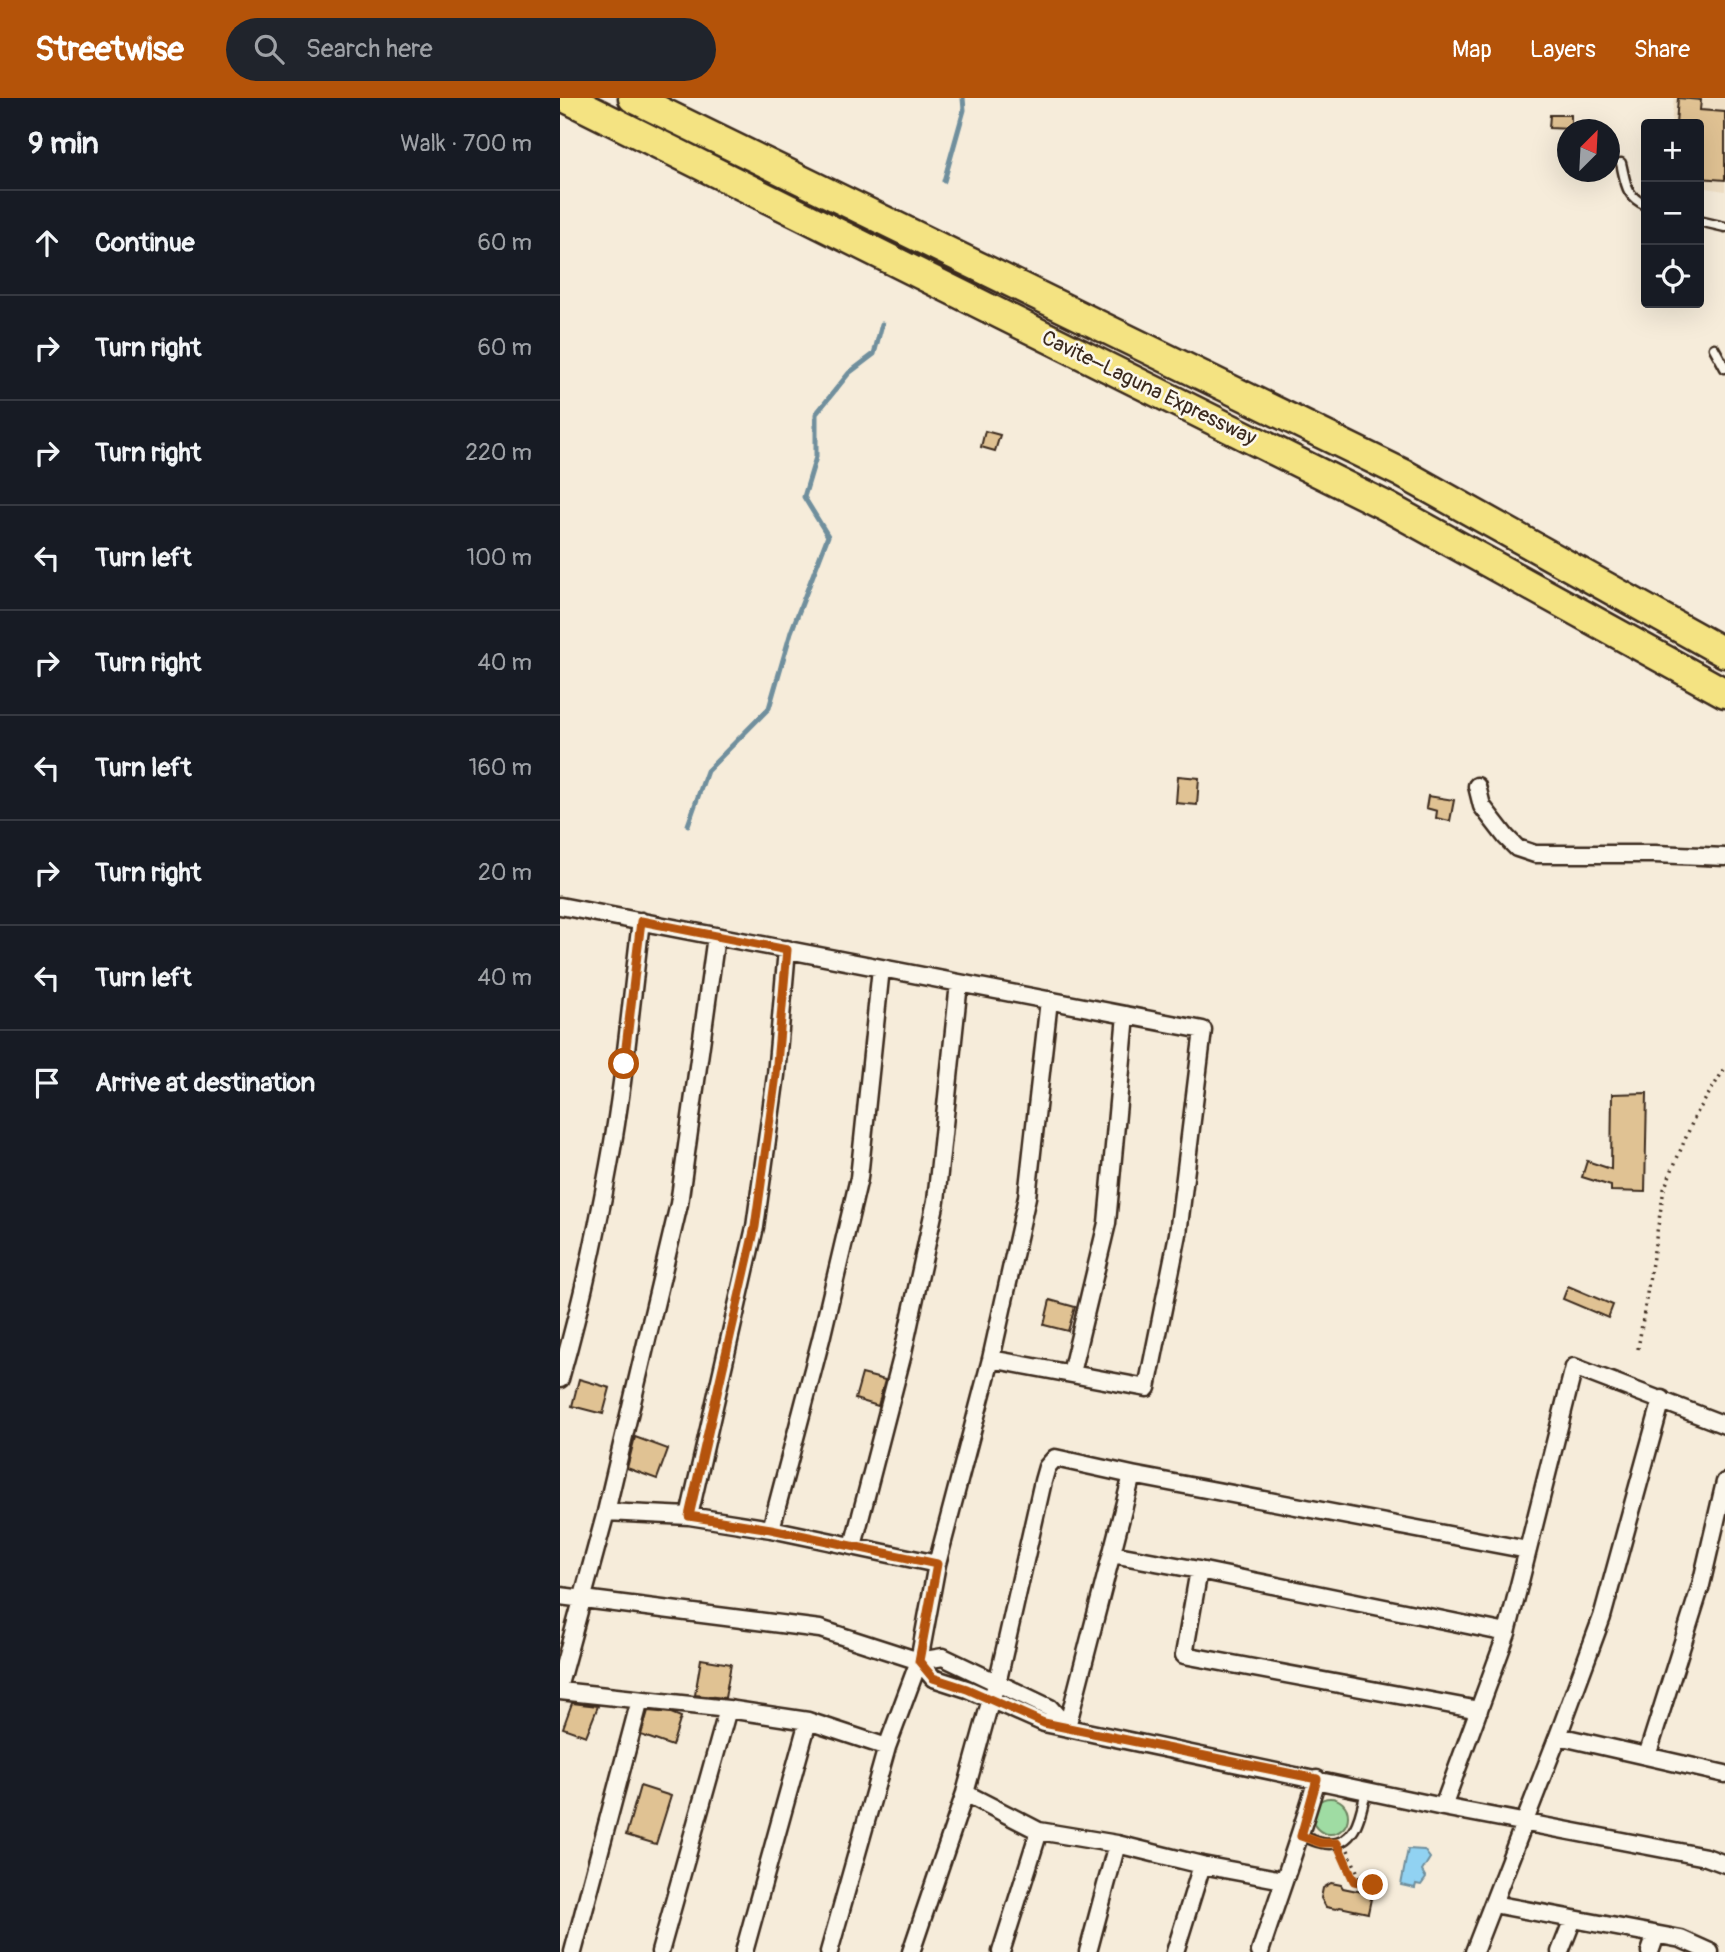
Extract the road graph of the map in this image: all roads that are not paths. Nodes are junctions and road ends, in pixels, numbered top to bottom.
1 (566, 98) edge
2 (633, 98) edge
3 (1621, 163) dead end
4 (1641, 202) edge
5 (1704, 222) edge
6 (1725, 227) edge
7 (1714, 348) dead end
8 (1725, 368) edge
9 (1725, 653) edge
10 (1725, 693) edge
11 (1477, 786) dead end
12 (1725, 857) edge
13 (560, 906) edge
14 (641, 921) junction
15 (716, 936) junction
16 (787, 950) junction
17 (881, 968) junction
18 (958, 983) junction
19 (1049, 1000) junction
20 (1126, 1015) junction
21 (567, 1331) edge
22 (991, 1359) junction
23 (1071, 1373) junction
24 (560, 1379) edge
25 (1662, 1399) junction
26 (1725, 1425) edge
27 (1132, 1475) junction
28 (1725, 1482) edge
29 (606, 1511) junction
30 (689, 1516) junction
31 (771, 1529) junction
32 (853, 1546) junction
33 (1528, 1550) junction
34 (1112, 1554) junction
35 (937, 1564) junction
36 (1199, 1570) junction
37 (560, 1596) edge
38 (583, 1600) junction
39 (1507, 1633) junction
40 (919, 1661) junction
41 (560, 1681) edge
42 (560, 1690) edge
43 (994, 1692) junction
44 (640, 1700) junction
45 (728, 1709) junction
46 (1479, 1710) junction
47 (808, 1721) junction
48 (1067, 1727) junction
49 (1558, 1736) junction
50 (887, 1747) junction
51 (1647, 1756) junction
52 (1725, 1773) edge
53 (1317, 1779) junction
54 (1366, 1790) junction
55 (965, 1793) junction
56 (1443, 1807) junction
57 (1525, 1822) junction
58 (1039, 1831) junction
59 (1301, 1836) junction
60 (1117, 1844) junction
61 (1725, 1864) edge
62 (1202, 1865) junction
63 (1283, 1880) junction
64 (1493, 1904) junction
65 (1573, 1919) junction
66 (1656, 1935) junction
67 (573, 1952) edge
68 (660, 1952) edge
69 (744, 1952) edge
70 (829, 1952) edge
71 (911, 1952) edge
72 (1001, 1952) edge
73 (1087, 1952) edge
74 (1175, 1952) edge
75 (1260, 1952) edge
76 (1474, 1952) edge
77 (1560, 1952) edge
78 (1650, 1952) edge
79 (1710, 1952) edge

1 - 10 highway, Cavite–Laguna Expressway
2 - 9 highway, Cavite–Laguna Expressway
3 - 4 lane
5 - 6 lane
7 - 8 lane
11 - 12 street
13 - 14 street
14 - 15 street
14 - 21 street
15 - 16 street
15 - 29 street
16 - 17 street
16 - 30 street
17 - 18 street
17 - 31 street
18 - 19 street
18 - 32 street
19 - 20 street
19 - 22 street
20 - 23 street
20 - 23 street
21 - 24 street
22 - 23 street
22 - 35 street
25 - 26 street
25 - 33 street
25 - 49 street
27 - 33 street
27 - 34 street
27 - 43 street
28 - 51 street
29 - 30 street
29 - 38 street
30 - 31 street
31 - 32 street
32 - 35 street
33 - 39 street
34 - 36 street
34 - 48 street
35 - 40 street
36 - 39 street
36 - 46 street
37 - 38 street
38 - 40 street
38 - 41 street
39 - 46 street
40 - 43 street
40 - 50 street
42 - 44 street
43 - 48 street
43 - 55 street
44 - 45 street
44 - 67 street
45 - 47 street
45 - 68 street
46 - 56 street
47 - 50 street
47 - 69 street
48 - 53 street
49 - 51 street
49 - 57 street
50 - 70 street
51 - 52 street
53 - 54 street
53 - 59 street
54 - 56 street
54 - 59 lane
55 - 58 street
55 - 71 street
56 - 57 street
57 - 61 street
57 - 64 street
58 - 60 street
58 - 72 street
59 - 63 street
60 - 62 street
60 - 73 street
62 - 63 street
62 - 74 street
63 - 75 street
64 - 65 street
64 - 76 street
65 - 66 street
65 - 77 street
66 - 78 street
66 - 79 street

